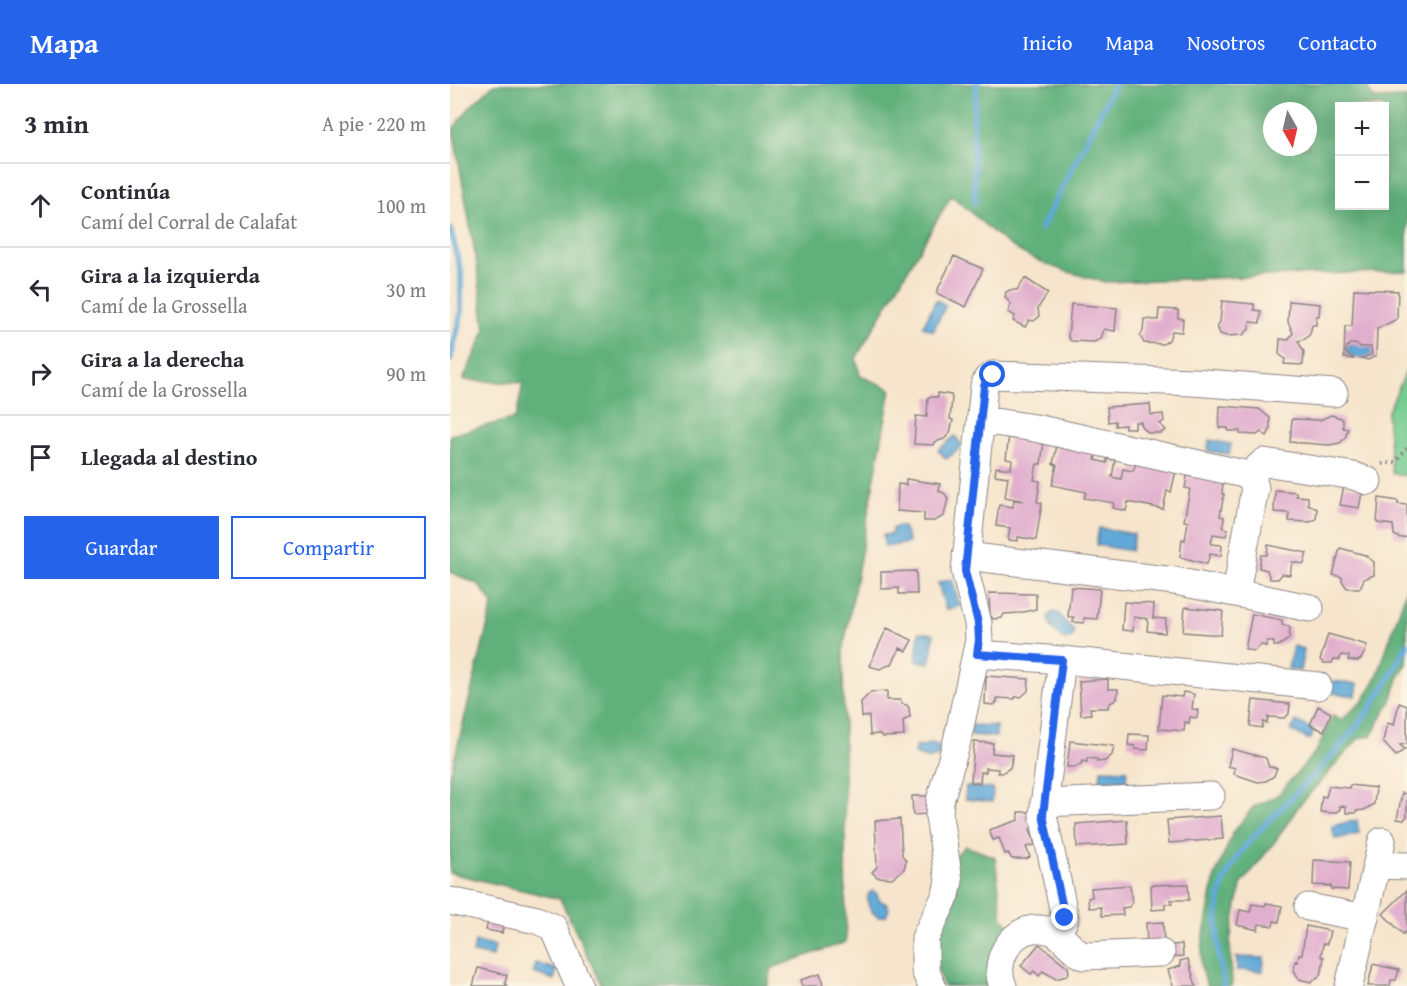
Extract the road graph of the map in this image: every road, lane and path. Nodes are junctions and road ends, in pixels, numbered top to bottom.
1 (1334, 393) dead end
2 (981, 420) junction
3 (1252, 477) junction
4 (1368, 481) dead end
5 (966, 556) junction
6 (1236, 593) junction
7 (1310, 608) dead end
8 (977, 654) junction
9 (1062, 660) junction
10 (1318, 686) dead end
11 (1211, 796) dead end
12 (1044, 803) junction
13 (1407, 866) edge
14 (450, 901) edge
15 (1308, 907) dead end
16 (1365, 918) junction
17 (1052, 930) junction
18 (1161, 953) dead end
19 (579, 986) edge
20 (932, 986) edge
21 (1003, 986) edge
22 (1349, 986) edge

1 - 2 street
2 - 3 street
2 - 5 street
3 - 4 street
3 - 6 street
5 - 6 street
5 - 8 street
6 - 7 street
8 - 9 street
8 - 20 street
9 - 10 street
9 - 12 street
11 - 12 street
12 - 17 street
13 - 16 street
14 - 19 street
15 - 16 street
16 - 22 street
17 - 18 street
17 - 21 street

